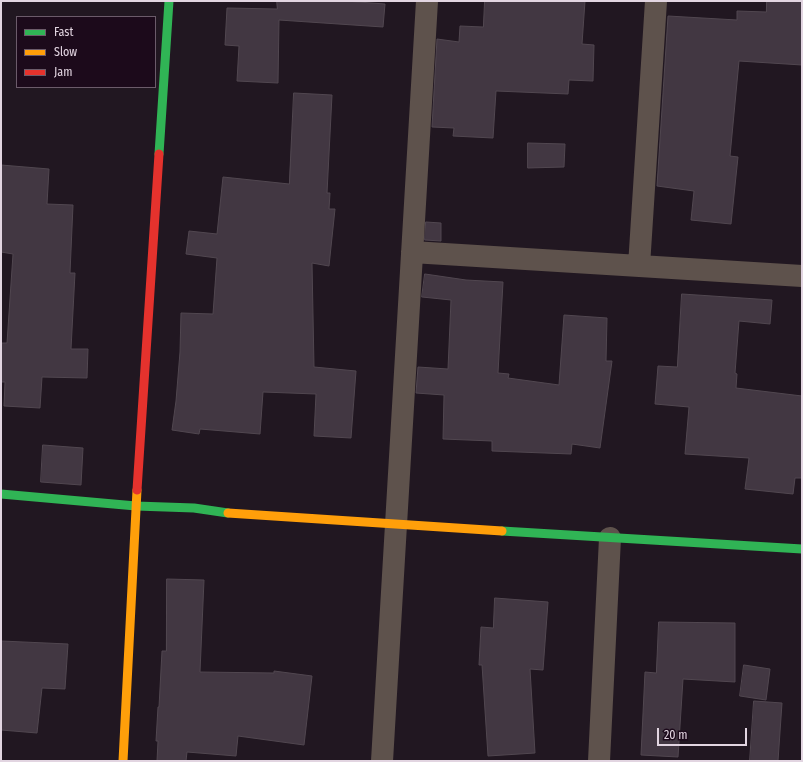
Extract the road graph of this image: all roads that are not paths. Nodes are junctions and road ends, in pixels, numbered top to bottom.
1 (169, 1) edge
2 (426, 1) edge
3 (656, 1) edge
4 (412, 252) junction
5 (639, 266) junction
6 (802, 276) edge
7 (1, 494) edge
8 (136, 506) junction
9 (396, 525) junction
10 (610, 538) junction
11 (802, 549) edge
12 (123, 761) edge
13 (382, 761) edge
14 (599, 761) edge

1 - 8 street
2 - 4 street
3 - 5 street
4 - 5 street
4 - 9 street
5 - 6 street
7 - 8 street
8 - 9 street
8 - 12 street
9 - 10 street
9 - 13 street
10 - 11 street
10 - 14 street

